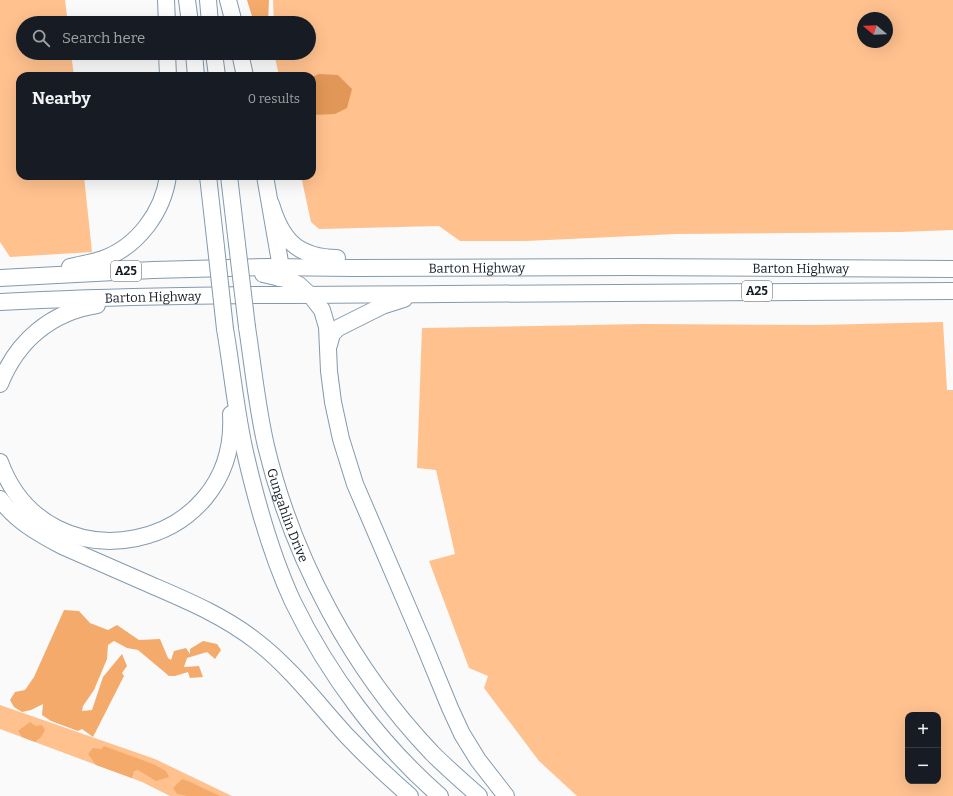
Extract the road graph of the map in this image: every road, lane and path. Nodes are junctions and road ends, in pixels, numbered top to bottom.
1 (166, 0) edge
2 (187, 0) edge
3 (208, 0) edge
4 (228, 0) edge
5 (167, 16) edge
6 (189, 16) edge
7 (209, 16) edge
8 (232, 16) edge
9 (167, 60) edge
10 (195, 60) edge
11 (215, 60) edge
12 (242, 60) edge
13 (168, 72) edge
14 (196, 72) edge
15 (216, 72) edge
16 (244, 72) edge
17 (167, 180) edge
18 (208, 180) edge
19 (229, 180) edge
20 (266, 180) edge
21 (271, 204) junction
22 (629, 267) junction
23 (953, 270) edge
24 (280, 272) junction
25 (30, 277) junction
26 (0, 278) edge
27 (953, 291) edge
28 (310, 294) junction
29 (419, 294) junction
30 (208, 295) junction
31 (259, 295) junction
32 (0, 302) edge
33 (225, 329) junction
34 (328, 354) junction
35 (0, 384) edge
36 (0, 462) edge
37 (0, 489) edge
38 (0, 499) edge
39 (30, 528) junction
40 (410, 796) edge
41 (440, 796) edge
42 (479, 796) edge
43 (506, 796) edge

1 - 5 highway
2 - 6 highway
3 - 7 highway
4 - 8 highway
9 - 13 highway
10 - 14 highway
11 - 15 highway
12 - 16 highway
17 - 25 highway
18 - 33 highway, Gungahlin Drive, bridge
19 - 42 highway, Gungahlin Drive, bridge
20 - 21 highway
21 - 22 highway
21 - 24 highway
22 - 23 highway, Barton Highway / A25
22 - 24 highway, Barton Highway / A25
24 - 25 highway, Barton Highway / A25
24 - 28 highway
24 - 31 highway
25 - 26 highway, Barton Highway / A25
27 - 29 highway, Barton Highway / A25
28 - 29 highway, Barton Highway / A25
28 - 31 highway, Barton Highway / A25
28 - 34 highway
29 - 34 highway
30 - 31 highway, Barton Highway / A25
30 - 32 highway, Barton Highway / A25
30 - 35 highway
33 - 36 highway
33 - 41 highway, Gungahlin Drive
34 - 43 highway
37 - 39 highway
38 - 39 highway
39 - 40 highway

